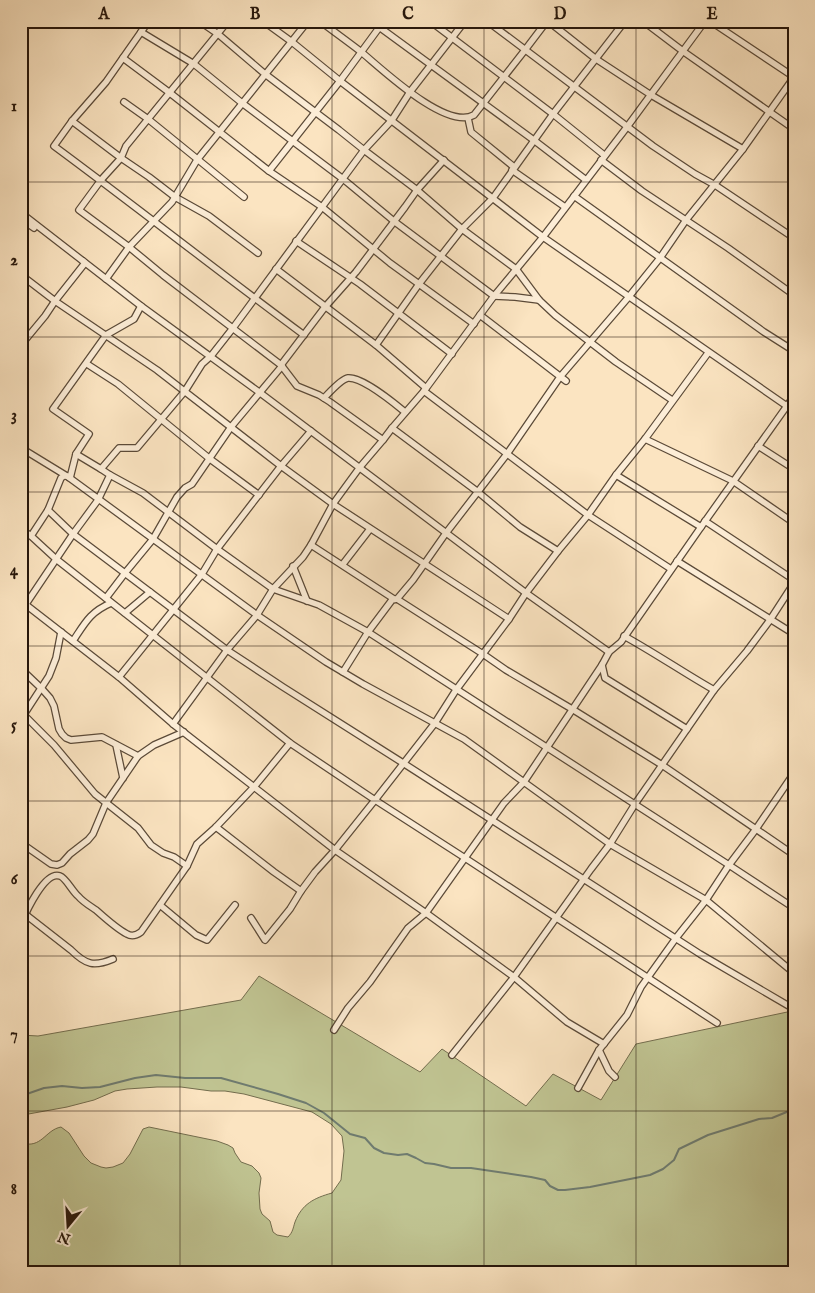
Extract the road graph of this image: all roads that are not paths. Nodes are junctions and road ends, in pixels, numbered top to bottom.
1 (149, 21) edge
2 (199, 21) edge
3 (228, 21) edge
4 (262, 21) edge
5 (308, 21) edge
6 (320, 21) edge
7 (371, 21) edge
8 (384, 21) edge
9 (430, 21) edge
10 (465, 21) edge
11 (487, 21) edge
12 (547, 21) edge
13 (625, 21) edge
14 (642, 21) edge
15 (705, 21) edge
16 (710, 21) edge
17 (784, 21) edge
18 (379, 27) junction
19 (794, 28) edge
20 (140, 32) junction
21 (218, 34) junction
22 (452, 38) junction
23 (292, 42) junction
24 (525, 50) junction
25 (361, 52) junction
26 (684, 52) junction
27 (123, 58) junction
28 (596, 59) junction
29 (194, 64) junction
30 (431, 65) junction
31 (266, 74) junction
32 (504, 77) junction
33 (794, 77) edge
34 (340, 81) junction
35 (575, 86) junction
36 (410, 92) junction
37 (170, 93) junction
38 (651, 94) junction
39 (124, 102) dead end
40 (242, 103) junction
41 (483, 103) junction
42 (315, 112) junction
43 (770, 112) junction
44 (553, 114) junction
45 (468, 118) junction
46 (148, 119) junction
47 (392, 120) junction
48 (72, 121) junction
49 (627, 127) junction
50 (794, 129) edge
51 (219, 132) junction
52 (293, 141) junction
53 (535, 141) junction
54 (744, 149) junction
55 (364, 150) junction
56 (121, 158) junction
57 (603, 158) junction
58 (197, 160) junction
59 (444, 160) junction
60 (513, 169) junction
61 (268, 171) junction
62 (343, 179) junction
63 (100, 180) junction
64 (586, 180) junction
65 (715, 185) junction
66 (417, 190) junction
67 (574, 196) junction
68 (175, 197) junction
69 (244, 197) dead end
70 (493, 198) junction
71 (322, 207) junction
72 (566, 207) junction
73 (21, 213) edge
74 (21, 220) edge
75 (686, 220) junction
76 (153, 221) junction
77 (394, 222) junction
78 (462, 229) junction
79 (543, 237) junction
80 (794, 238) edge
81 (296, 241) junction
82 (129, 247) junction
83 (374, 250) junction
84 (258, 253) dead end
85 (440, 257) junction
86 (660, 258) junction
87 (84, 262) junction
88 (276, 269) junction
89 (516, 269) junction
90 (21, 275) edge
91 (351, 278) junction
92 (106, 279) junction
93 (419, 284) junction
94 (794, 295) edge
95 (494, 296) junction
96 (254, 298) junction
97 (539, 300) junction
98 (55, 301) junction
99 (141, 306) junction
100 (325, 307) junction
101 (398, 314) junction
102 (480, 316) junction
103 (474, 324) junction
104 (233, 328) junction
105 (106, 335) junction
106 (304, 335) junction
107 (590, 342) junction
108 (21, 345) edge
109 (376, 345) junction
110 (794, 351) edge
111 (708, 353) junction
112 (452, 354) junction
113 (211, 356) junction
114 (87, 364) junction
115 (281, 365) junction
116 (560, 377) junction
117 (566, 381) dead end
118 (425, 389) junction
119 (185, 391) junction
120 (259, 392) junction
121 (794, 396) edge
122 (324, 398) junction
123 (672, 400) junction
124 (786, 407) junction
125 (405, 412) junction
126 (794, 412) edge
127 (162, 420) junction
128 (231, 427) junction
129 (392, 428) junction
130 (311, 431) junction
131 (644, 439) junction
132 (383, 440) junction
133 (758, 446) junction
134 (21, 448) edge
135 (76, 454) junction
136 (507, 454) junction
137 (210, 459) junction
138 (281, 466) junction
139 (360, 468) junction
140 (101, 469) junction
141 (794, 469) edge
142 (110, 475) junction
143 (616, 475) junction
144 (70, 478) junction
145 (733, 481) junction
146 (478, 492) junction
147 (259, 495) junction
148 (98, 500) junction
149 (333, 504) junction
150 (48, 510) junction
151 (168, 512) junction
152 (588, 515) junction
153 (794, 523) edge
154 (703, 524) junction
155 (370, 529) junction
156 (21, 530) edge
157 (446, 533) junction
158 (73, 534) junction
159 (31, 536) junction
160 (153, 539) junction
161 (311, 545) junction
162 (217, 549) junction
163 (558, 551) junction
164 (56, 559) junction
165 (677, 561) junction
166 (343, 564) junction
167 (425, 564) junction
168 (293, 566) junction
169 (671, 569) junction
170 (125, 573) junction
171 (202, 574) junction
172 (794, 582) edge
173 (273, 589) junction
174 (150, 592) junction
175 (526, 593) junction
176 (395, 599) junction
177 (109, 600) junction
178 (307, 601) junction
179 (24, 602) edge
180 (173, 609) junction
181 (125, 613) junction
182 (257, 615) junction
183 (509, 619) junction
184 (770, 620) junction
185 (61, 632) junction
186 (368, 632) junction
187 (794, 634) edge
188 (153, 635) junction
189 (624, 636) junction
190 (73, 641) junction
191 (227, 650) junction
192 (609, 652) junction
193 (483, 654) junction
194 (602, 665) junction
195 (21, 669) edge
196 (343, 672) junction
197 (119, 677) junction
198 (207, 678) junction
199 (42, 689) junction
200 (456, 690) junction
201 (714, 690) junction
202 (572, 709) junction
203 (22, 717) edge
204 (435, 723) junction
205 (173, 724) junction
206 (687, 729) junction
207 (184, 732) junction
208 (290, 743) junction
209 (116, 745) junction
210 (546, 748) junction
211 (138, 756) junction
212 (403, 763) junction
213 (662, 765) junction
214 (794, 773) edge
215 (123, 778) junction
216 (524, 782) junction
217 (254, 787) junction
218 (375, 800) junction
219 (106, 803) junction
220 (635, 804) junction
221 (492, 821) junction
222 (216, 827) junction
223 (756, 829) junction
224 (21, 843) edge
225 (610, 844) junction
226 (335, 850) junction
227 (794, 854) edge
228 (465, 858) junction
229 (44, 860) junction
230 (62, 863) junction
231 (729, 865) junction
232 (187, 866) junction
233 (59, 875) junction
234 (52, 876) junction
235 (584, 879) junction
236 (301, 891) junction
237 (706, 900) junction
238 (160, 905) junction
239 (235, 905) dead end
240 (794, 908) edge
241 (23, 913) edge
242 (426, 913) junction
243 (251, 918) dead end
244 (556, 918) junction
245 (21, 924) edge
246 (676, 938) junction
247 (113, 959) dead end
248 (794, 973) edge
249 (514, 977) junction
250 (648, 978) junction
251 (794, 1009) edge
252 (717, 1023) dead end
253 (334, 1030) dead end
254 (604, 1044) junction
255 (599, 1050) junction
256 (452, 1055) dead end
257 (615, 1078) dead end
258 (578, 1088) dead end

1 - 20 street
2 - 21 street
3 - 21 street
4 - 23 street
5 - 23 street
6 - 25 street
7 - 18 street
8 - 18 street
9 - 22 street
10 - 22 street
11 - 24 street
12 - 24 street
12 - 28 street
13 - 28 street
14 - 26 street
15 - 26 street
16 - 33 street
17 - 19 street
18 - 25 street
18 - 30 street
20 - 27 street
20 - 29 street
21 - 29 street
21 - 31 street
22 - 30 street
22 - 32 street
23 - 31 street
23 - 34 street
24 - 32 street
24 - 35 street
25 - 34 street
25 - 36 street
26 - 38 street
26 - 43 street
27 - 37 street
27 - 48 street
28 - 35 street
28 - 38 street
29 - 37 street
29 - 40 street
30 - 36 street
30 - 41 street
31 - 40 street
31 - 42 street
32 - 41 street
32 - 44 street
33 - 43 street
34 - 42 street
34 - 47 street
35 - 44 street
35 - 49 street
36 - 45 street
36 - 47 street
37 - 46 street
37 - 51 street
38 - 49 street
38 - 54 street
39 - 46 street
40 - 51 street
40 - 52 street
41 - 45 street
41 - 53 street
42 - 52 street
42 - 55 street
43 - 50 street
43 - 54 street
44 - 53 street
44 - 57 street
45 - 60 street
46 - 56 street
46 - 58 street
47 - 55 street
47 - 59 street
48 - 56 street
48 - 63 street
49 - 57 street
49 - 65 street
51 - 58 street
51 - 61 street
52 - 61 street
52 - 62 street
53 - 60 street
53 - 64 street
54 - 65 street
55 - 62 street
55 - 66 street
56 - 63 street
56 - 68 street
57 - 64 street
57 - 75 street
58 - 68 street
58 - 69 street
59 - 66 street
59 - 70 street
60 - 70 street
60 - 72 street
61 - 71 street
62 - 71 street
62 - 77 street
63 - 76 street
63 - 82 street
64 - 67 street
65 - 75 street
65 - 80 street
66 - 77 street
66 - 78 street
67 - 72 street
67 - 86 street
68 - 76 street
68 - 84 street
70 - 78 street
70 - 79 street
71 - 81 street
71 - 83 street
72 - 79 street
73 - 87 street
74 - 87 street
75 - 86 street
75 - 94 street
76 - 82 street
76 - 96 street
77 - 83 street
77 - 85 street
78 - 85 street
78 - 89 street
79 - 89 street
79 - 111 street
81 - 88 street
81 - 91 street
82 - 92 street
82 - 104 street
83 - 91 street
83 - 93 street
85 - 93 street
85 - 95 street
86 - 107 street
86 - 110 street
87 - 92 street
87 - 98 street
88 - 96 street
88 - 100 street
89 - 95 street
89 - 97 street
90 - 98 street
91 - 100 street
91 - 101 street
92 - 99 street
93 - 101 street
93 - 103 street
95 - 97 street
95 - 102 street
96 - 104 street
96 - 106 street
97 - 107 street
98 - 105 street
98 - 108 street
99 - 105 street
99 - 113 street
100 - 106 street
100 - 109 street
101 - 109 street
101 - 112 street
102 - 103 street
102 - 116 street
103 - 112 street
104 - 113 street
104 - 115 street
105 - 114 street
105 - 119 street
106 - 115 street
107 - 116 street
107 - 123 street
109 - 118 street
111 - 123 street
111 - 124 street
112 - 118 street
113 - 119 street
113 - 120 street
114 - 127 street
114 - 135 street
115 - 120 street
115 - 122 street
116 - 117 street
116 - 136 street
118 - 125 street
118 - 136 street
119 - 127 street
119 - 128 street
120 - 128 street
120 - 130 street
121 - 124 street
122 - 125 street
122 - 132 street
123 - 131 street
124 - 126 street
124 - 133 street
125 - 129 street
127 - 137 street
127 - 140 street
128 - 137 street
128 - 138 street
129 - 132 street
129 - 146 street
130 - 138 street
130 - 139 street
131 - 143 street
131 - 145 street
132 - 139 street
133 - 141 street
133 - 145 street
134 - 144 street
135 - 140 street
135 - 144 street
136 - 146 street
136 - 152 street
137 - 147 street
137 - 151 street
138 - 147 street
138 - 149 street
139 - 149 street
139 - 157 street
140 - 142 street
142 - 148 street
142 - 151 street
143 - 152 street
143 - 154 street
144 - 148 street
144 - 150 street
145 - 153 street
145 - 154 street
146 - 157 street
146 - 163 street
147 - 162 street
148 - 158 street
148 - 160 street
149 - 155 street
149 - 161 street
150 - 158 street
150 - 159 street
151 - 160 street
151 - 162 street
152 - 163 street
152 - 169 street
154 - 165 street
154 - 172 street
155 - 166 street
155 - 167 street
156 - 159 street
157 - 167 street
157 - 175 street
158 - 164 street
158 - 170 street
159 - 164 street
160 - 170 street
160 - 171 street
161 - 166 street
161 - 168 street
162 - 171 street
162 - 173 street
163 - 175 street
164 - 177 street
164 - 179 street
165 - 169 street
165 - 184 street
166 - 176 street
167 - 176 street
167 - 183 street
168 - 173 street
168 - 178 street
169 - 189 street
170 - 174 street
170 - 177 street
171 - 180 street
171 - 182 street
172 - 184 street
173 - 178 street
173 - 182 street
174 - 180 street
174 - 181 street
175 - 183 street
175 - 192 street
176 - 186 street
176 - 193 street
177 - 181 street
177 - 190 street
178 - 186 street
179 - 185 street
180 - 188 street
180 - 191 street
181 - 188 street
182 - 191 street
182 - 196 street
183 - 193 street
184 - 187 street
184 - 201 street
185 - 190 street
185 - 199 street
186 - 196 street
186 - 200 street
188 - 197 street
188 - 198 street
189 - 192 street
189 - 201 street
190 - 197 street
191 - 198 street
191 - 212 street
192 - 194 street
193 - 200 street
193 - 202 street
194 - 202 street
194 - 206 street
195 - 199 street
196 - 204 street
197 - 205 street
198 - 205 street
198 - 208 street
199 - 203 street
199 - 209 street
200 - 204 street
200 - 210 street
201 - 206 street
202 - 210 street
202 - 213 street
203 - 219 street
204 - 212 street
204 - 216 street
205 - 207 street
206 - 213 street
207 - 211 street
207 - 217 street
208 - 217 street
208 - 218 street
209 - 211 street
209 - 215 street
210 - 216 street
210 - 220 street
211 - 215 street
212 - 218 street
212 - 221 street
213 - 220 street
213 - 223 street
214 - 223 street
215 - 219 street
216 - 221 street
216 - 225 street
217 - 222 street
217 - 226 street
218 - 226 street
218 - 228 street
219 - 230 street
219 - 232 street
220 - 225 street
220 - 231 street
221 - 228 street
221 - 235 street
222 - 232 street
222 - 236 street
223 - 227 street
223 - 231 street
224 - 229 street
225 - 235 street
225 - 237 street
226 - 236 street
226 - 242 street
228 - 242 street
228 - 244 street
229 - 230 street
229 - 234 street
230 - 233 street
231 - 237 street
231 - 240 street
232 - 238 street
233 - 234 street
233 - 238 street
234 - 241 street
235 - 244 street
235 - 246 street
236 - 243 street
237 - 246 street
237 - 248 street
238 - 239 street
241 - 245 street
241 - 247 street
242 - 249 street
242 - 253 street
244 - 249 street
244 - 250 street
246 - 250 street
246 - 251 street
249 - 254 street
249 - 256 street
250 - 252 street
250 - 254 street
254 - 255 street
255 - 257 street
255 - 258 street

